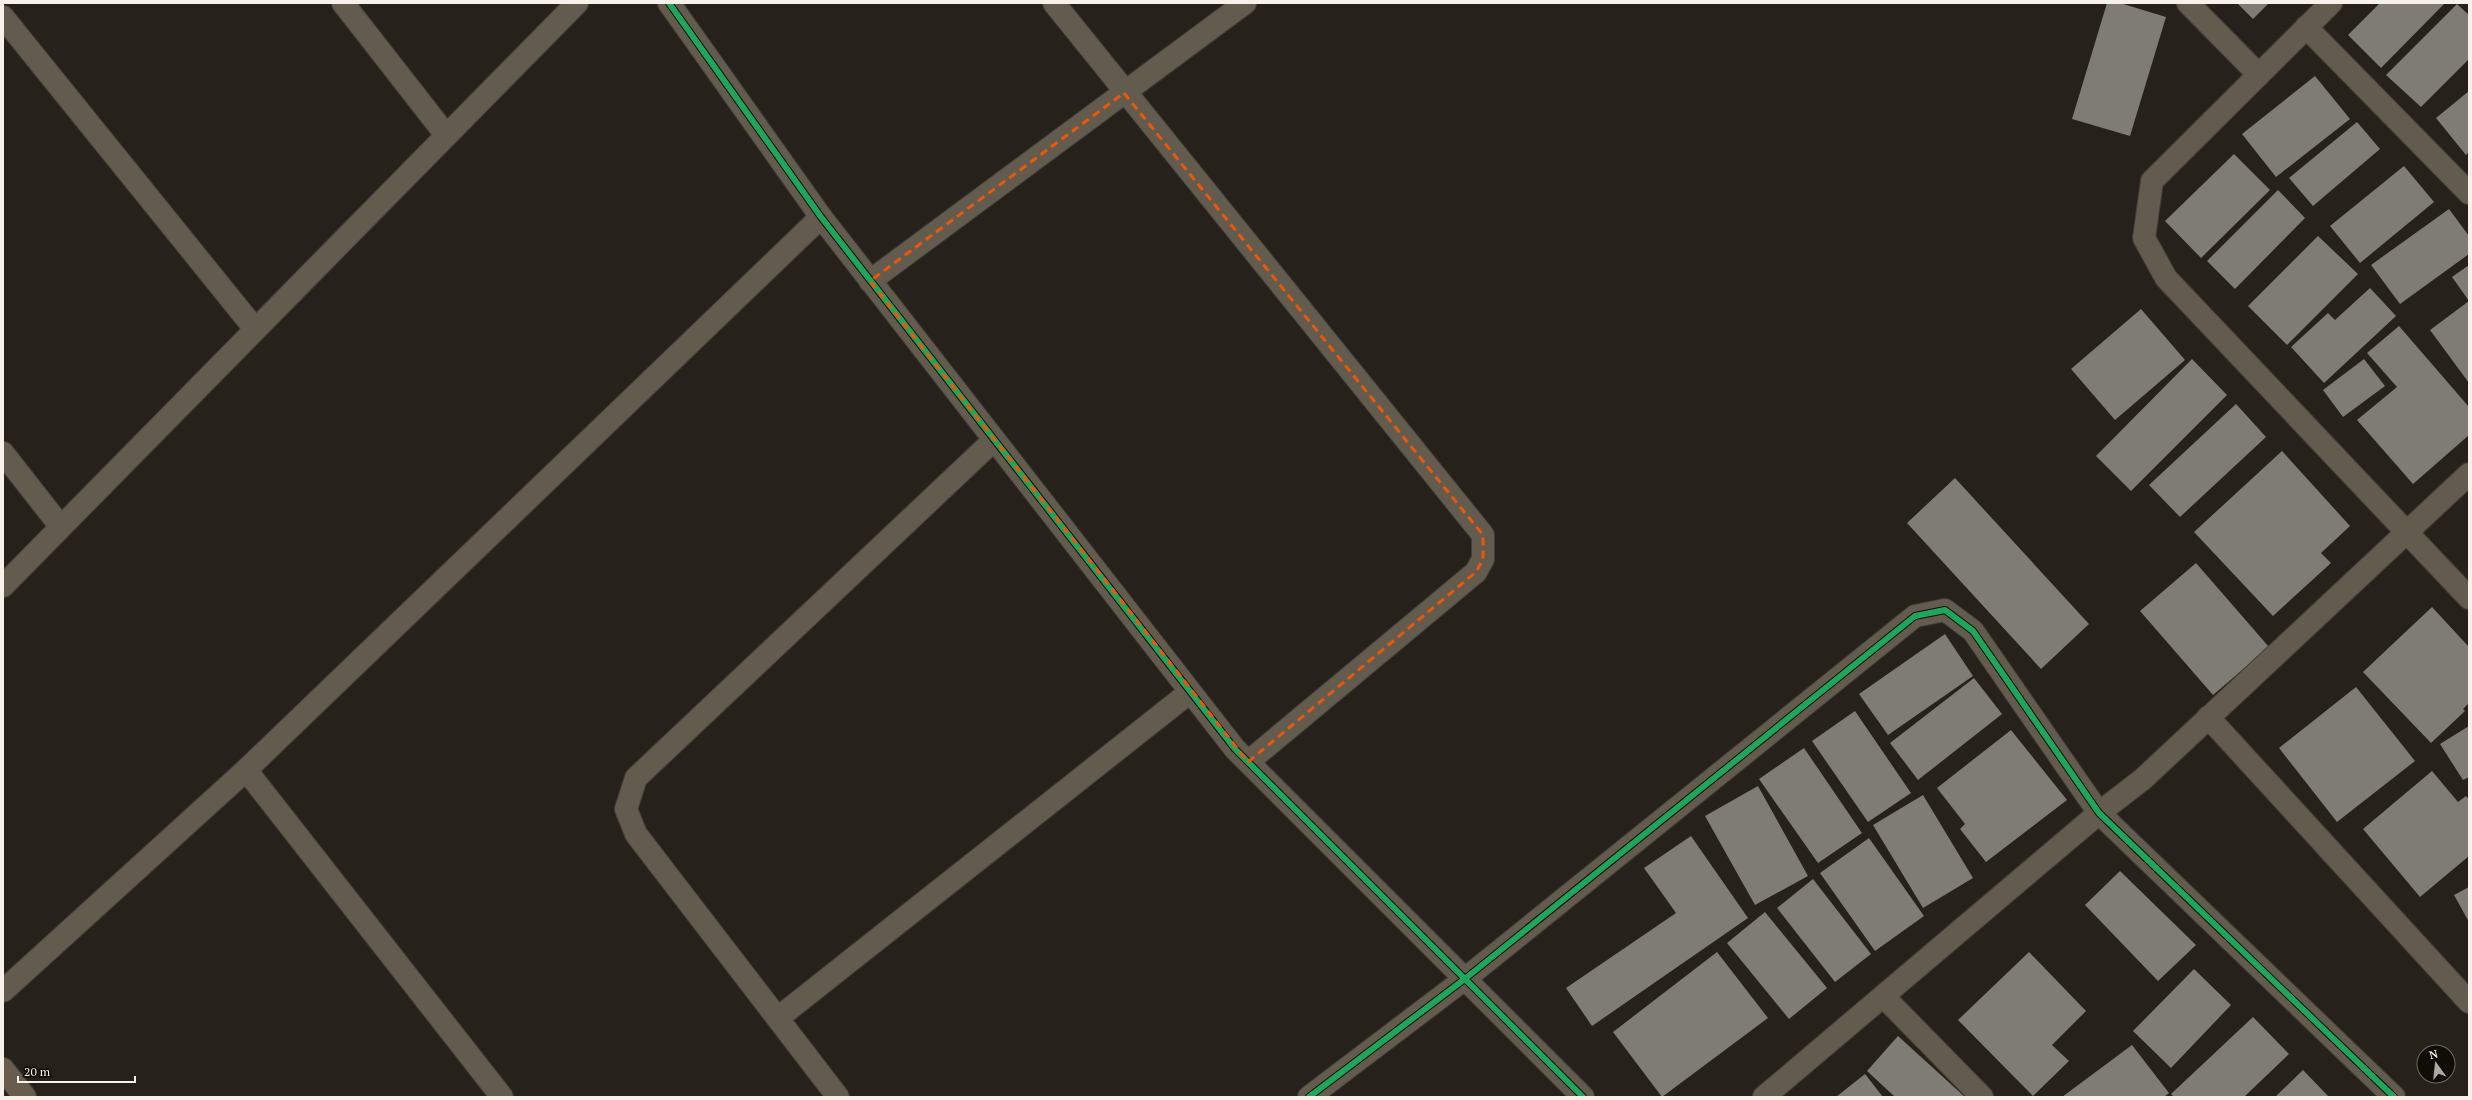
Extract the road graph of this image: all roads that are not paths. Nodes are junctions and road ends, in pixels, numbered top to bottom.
1 (343, 3) edge
2 (577, 3) edge
3 (669, 3) edge
4 (1054, 3) edge
5 (1245, 3) edge
6 (2188, 3) edge
7 (2331, 3) edge
8 (3, 17) edge
9 (2306, 27) junction
10 (2259, 75) junction
11 (1124, 93) junction
12 (446, 135) junction
13 (2469, 193) edge
14 (821, 217) junction
15 (870, 281) junction
16 (255, 330) junction
17 (994, 440) junction
18 (3, 453) edge
19 (2469, 474) edge
20 (61, 527) junction
21 (2406, 533) junction
22 (3, 586) edge
23 (2469, 598) edge
24 (1190, 692) junction
25 (2208, 717) junction
26 (1248, 762) junction
27 (246, 770) junction
28 (2099, 813) junction
29 (1466, 978) junction
30 (3, 991) edge
31 (1883, 996) junction
32 (2469, 1002) edge
33 (778, 1018) junction
34 (3, 1068) edge
35 (25, 1097) edge
36 (502, 1097) edge
37 (838, 1097) edge
38 (1310, 1097) edge
39 (1583, 1097) edge
40 (1764, 1097) edge
41 (1982, 1097) edge
42 (2394, 1097) edge

1 - 12 street
2 - 12 street
3 - 14 street
4 - 11 street
5 - 11 street
6 - 10 street
7 - 9 street
8 - 16 street
9 - 10 street
9 - 13 street
10 - 21 street
11 - 15 street
11 - 26 street
12 - 16 street
14 - 15 street
14 - 27 street
15 - 17 street
16 - 20 street
17 - 24 street
17 - 33 street
18 - 20 street
19 - 21 street
20 - 22 street
21 - 23 street
21 - 25 street
24 - 26 street
24 - 33 street
25 - 28 street
25 - 32 street
26 - 29 street
27 - 30 street
27 - 36 street
28 - 29 street
28 - 31 street
28 - 42 street
29 - 38 street
29 - 39 street
31 - 40 street
31 - 41 street
33 - 37 street
34 - 35 main road

